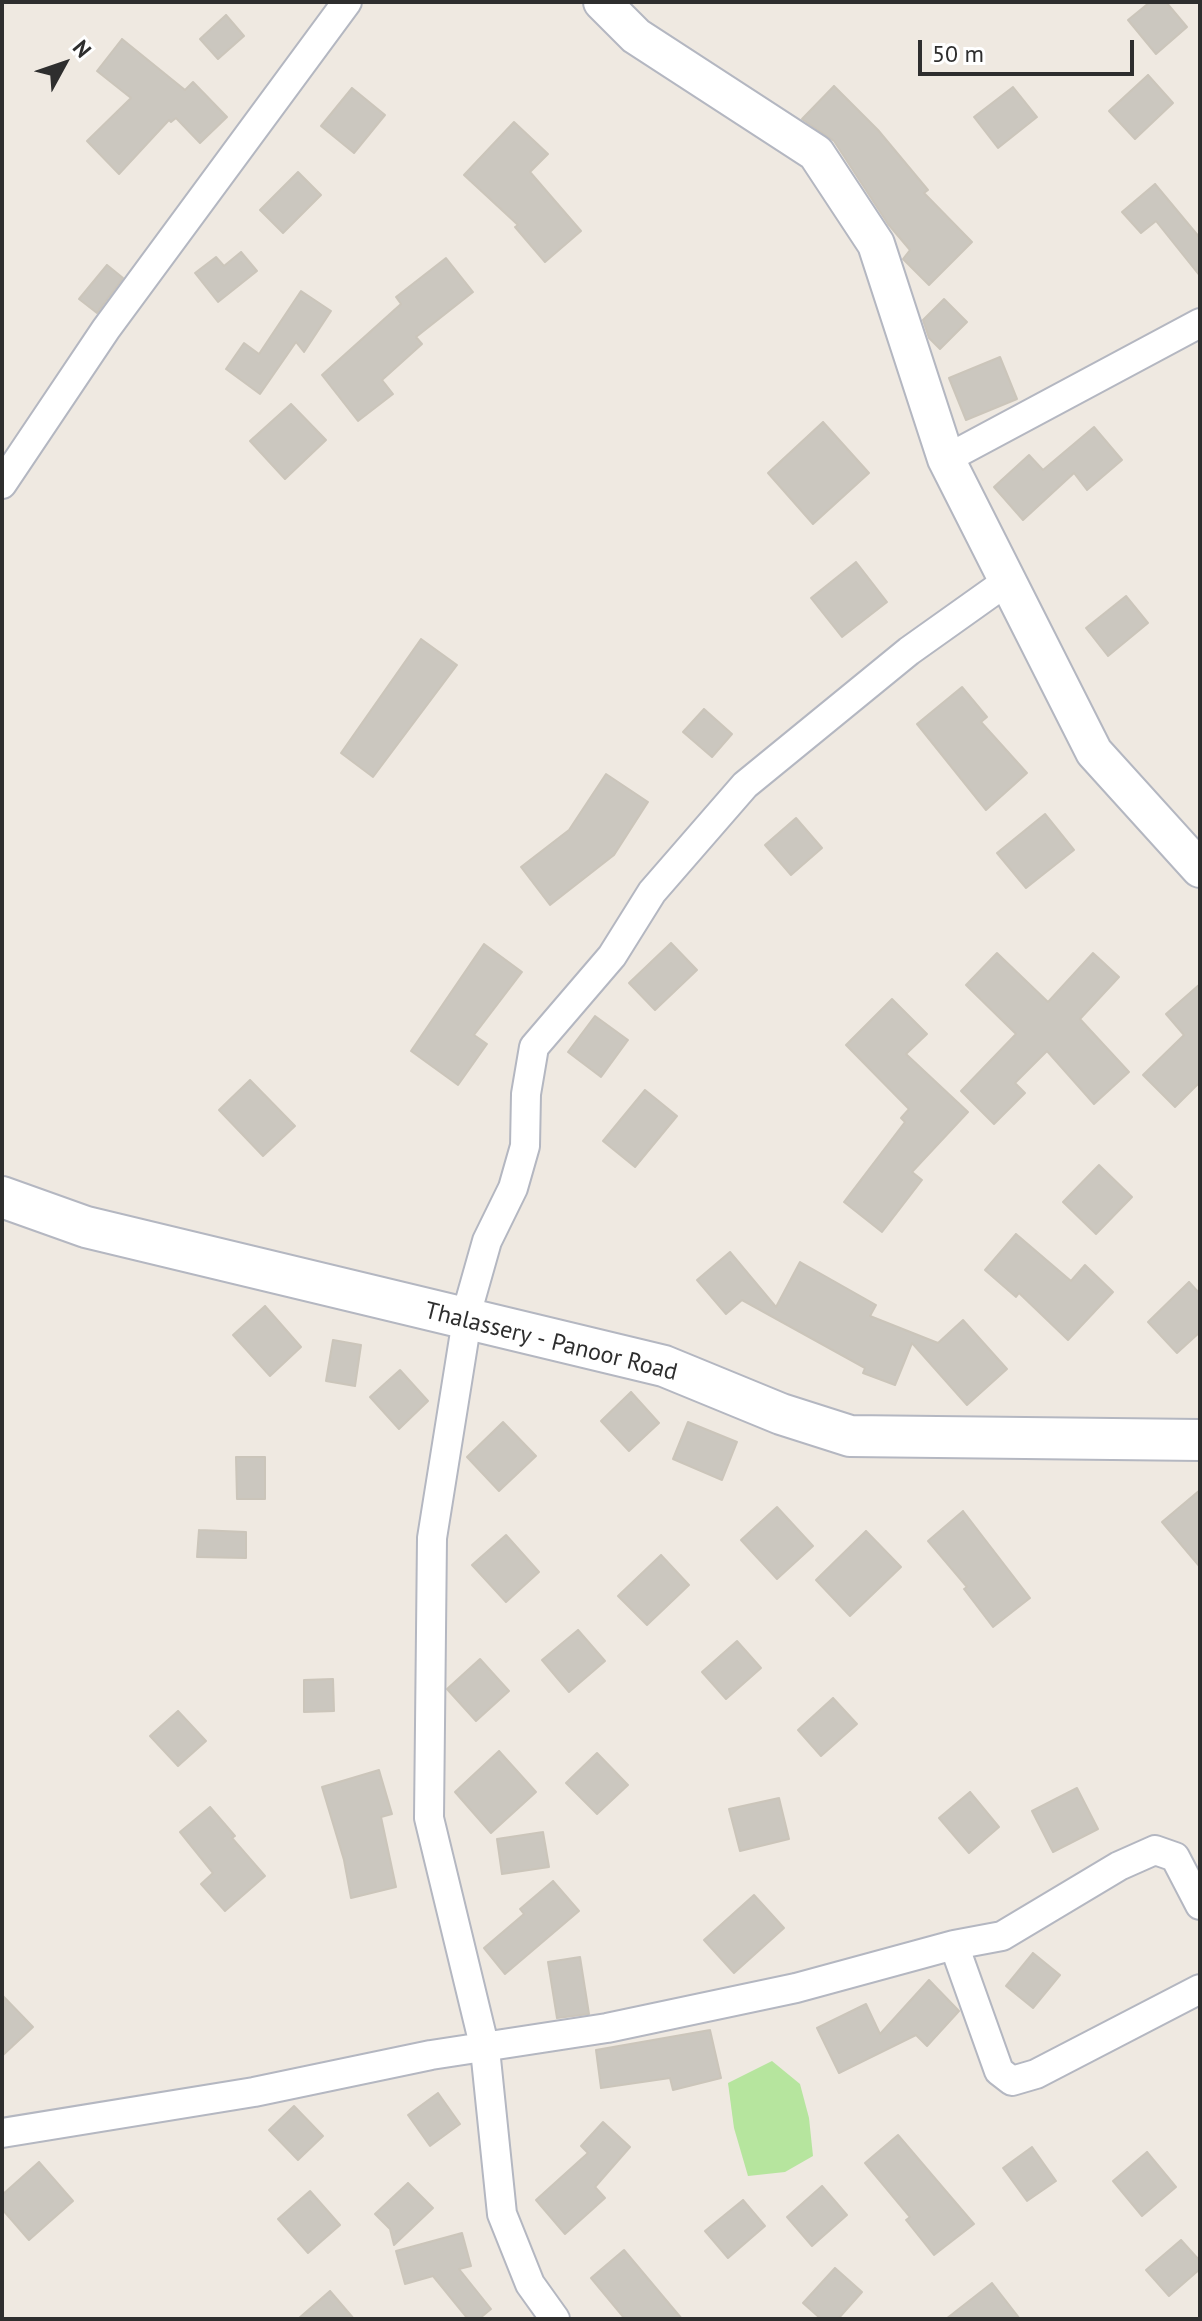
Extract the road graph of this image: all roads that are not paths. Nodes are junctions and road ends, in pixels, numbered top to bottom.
1 (347, 2) edge
2 (602, 2) edge
3 (1200, 323) edge
4 (946, 459) junction
5 (2, 484) edge
6 (1006, 582) junction
7 (1200, 869) edge
8 (2, 1197) edge
9 (466, 1320) junction
10 (1200, 1440) edge
11 (1200, 1905) edge
12 (954, 1945) junction
13 (1200, 1989) edge
14 (485, 2049) junction
15 (2, 2133) edge
16 (555, 2319) edge

1 - 5 street
2 - 4 street
3 - 4 street
4 - 6 street
6 - 7 street
6 - 9 street
8 - 9 main road, Thalassery - Panoor Road
9 - 10 main road, Thalassery - Panoor Road
9 - 14 street
11 - 12 street
12 - 13 street
12 - 14 street
14 - 15 street
14 - 16 street

